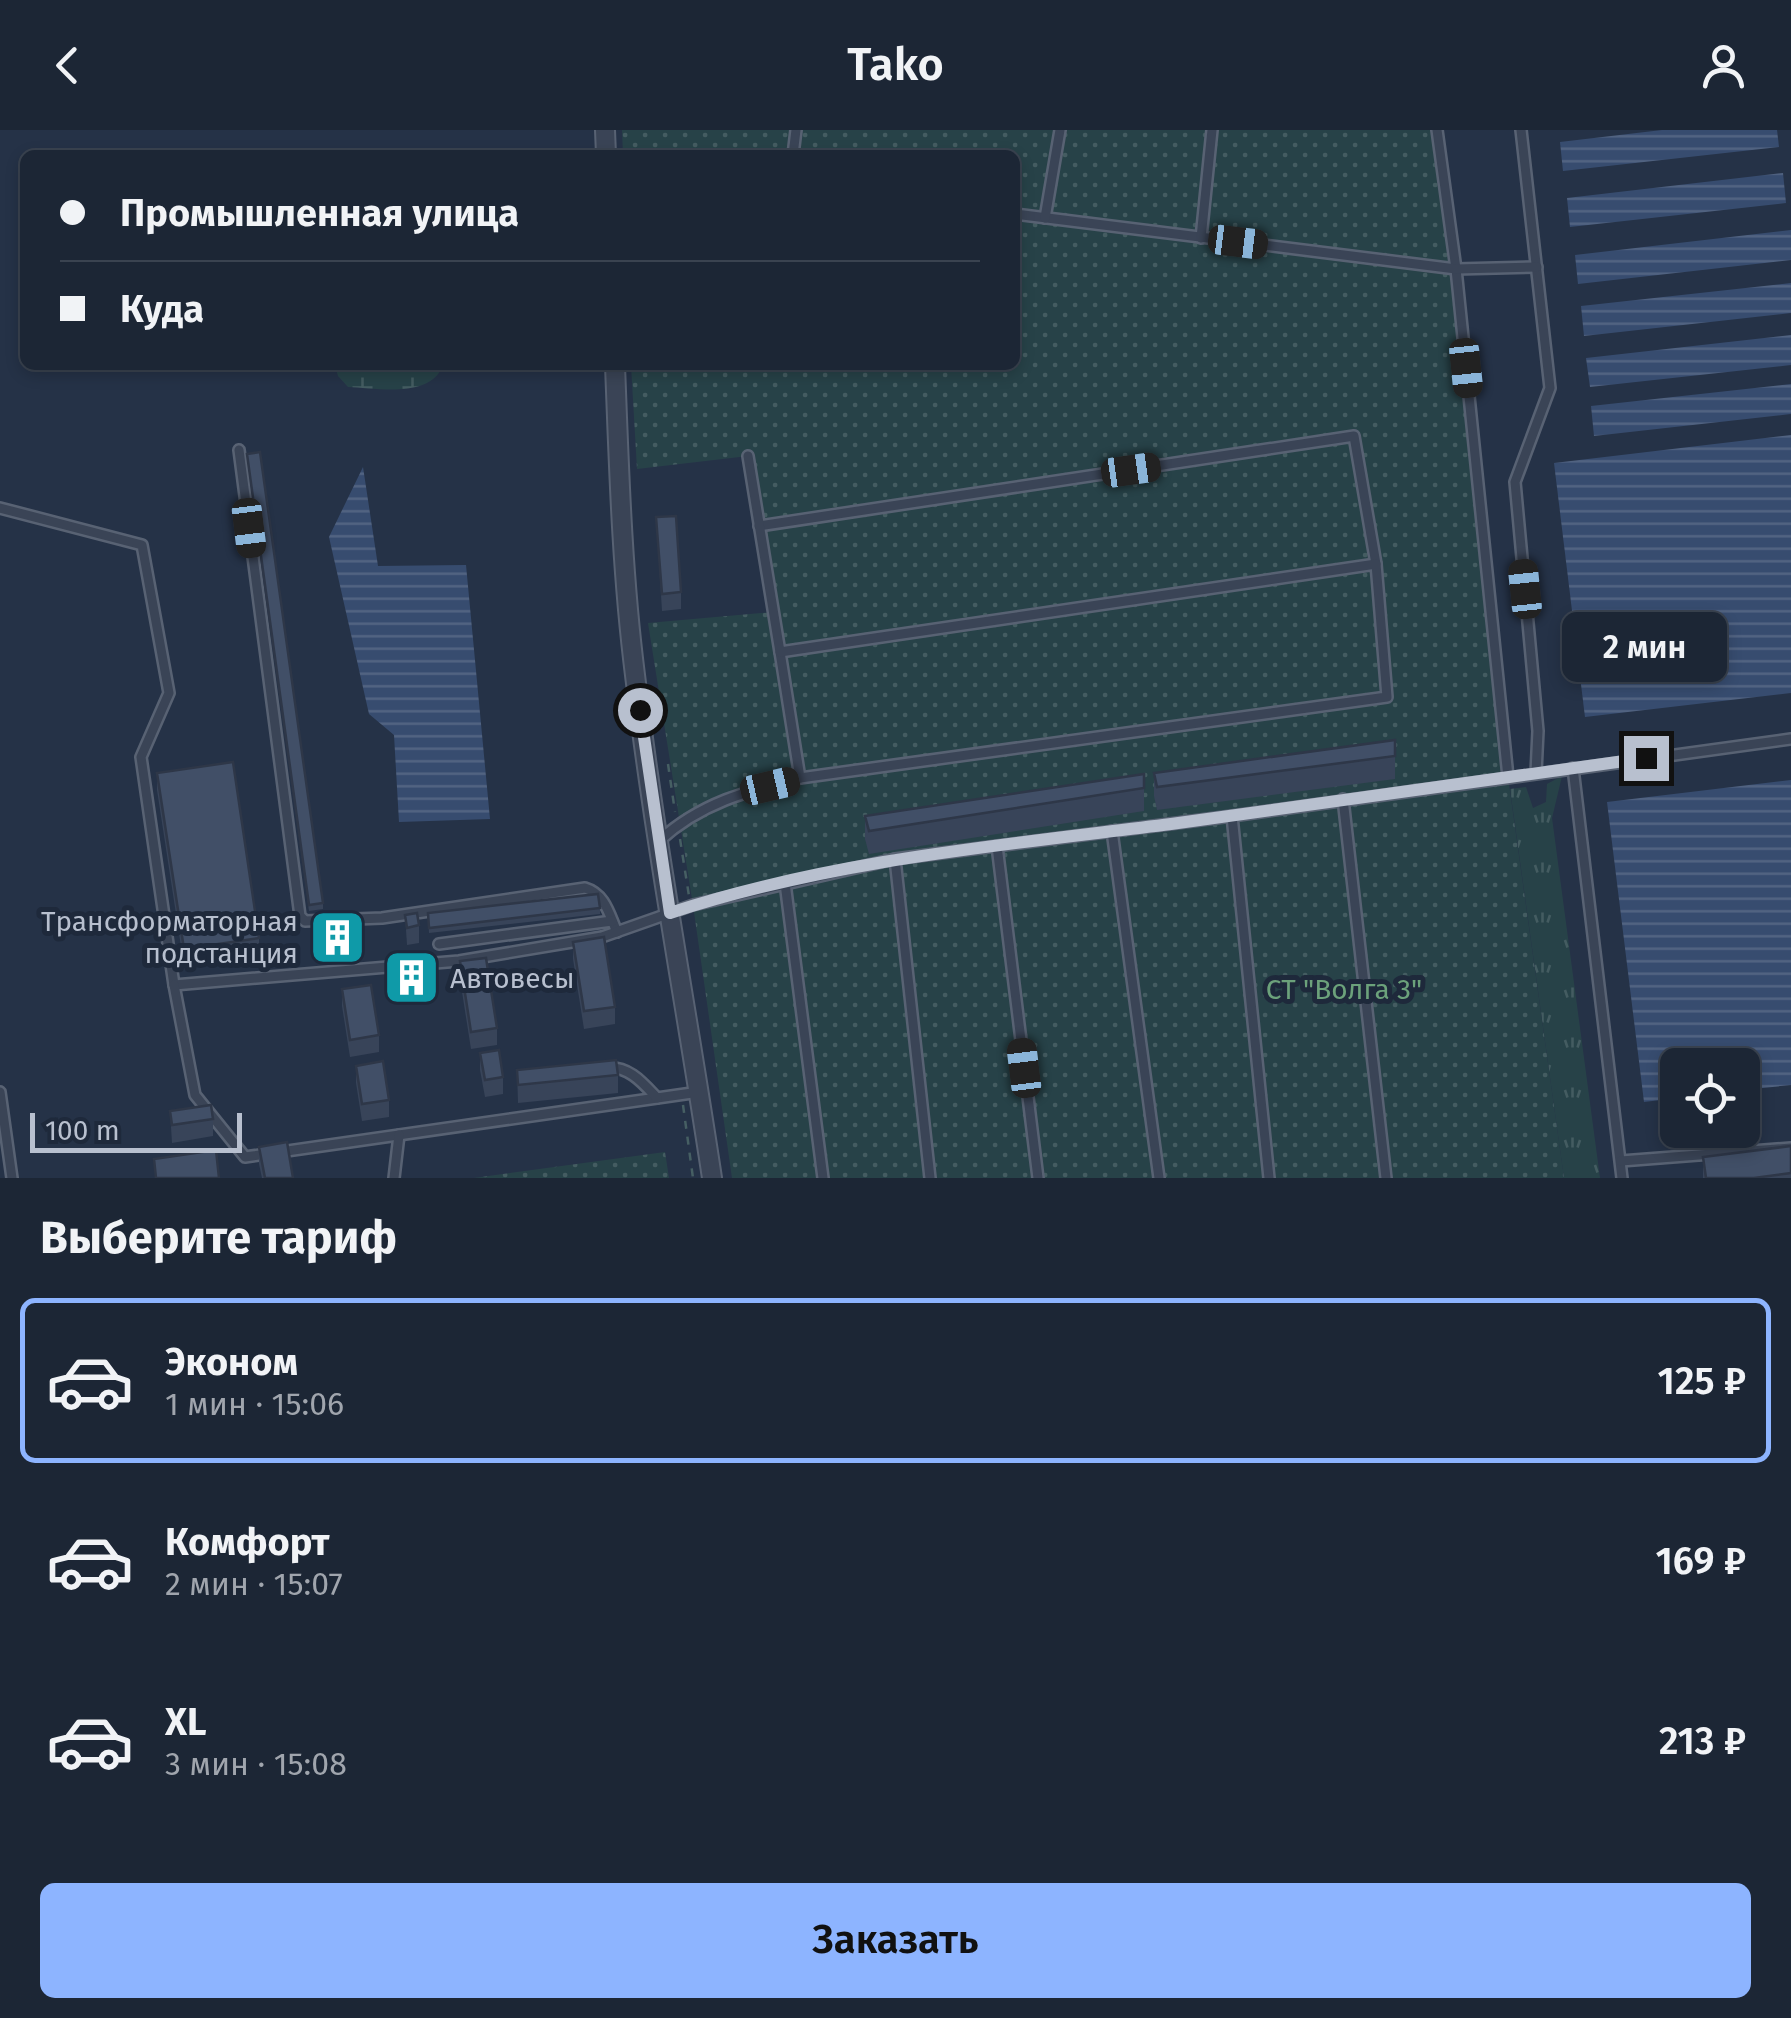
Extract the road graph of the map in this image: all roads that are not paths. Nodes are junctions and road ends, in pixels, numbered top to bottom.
1 (1060, 130) edge
2 (1212, 130) edge
3 (1437, 130) edge
4 (1521, 130) edge
5 (1020, 215) edge
6 (1046, 218) junction
7 (1201, 238) junction
8 (1537, 267) junction
9 (1456, 270) junction
10 (614, 370) edge
11 (238, 450) dead end
12 (748, 456) dead end
13 (0, 508) edge
14 (759, 526) junction
15 (1376, 564) junction
16 (780, 652) junction
17 (1791, 739) edge
18 (1573, 768) junction
19 (1536, 773) junction
20 (1508, 777) junction
21 (800, 778) junction
22 (1343, 799) junction
23 (1232, 816) junction
24 (1112, 832) junction
25 (658, 842) junction
26 (997, 846) junction
27 (895, 859) junction
28 (785, 883) junction
29 (670, 913) junction
30 (615, 926) junction
31 (439, 944) dead end
32 (174, 985) junction
33 (600, 1069) edge
34 (0, 1092) edge
35 (699, 1092) junction
36 (657, 1098) junction
37 (399, 1134) junction
38 (1791, 1148) edge
39 (1621, 1161) junction
40 (12, 1178) edge
41 (394, 1178) edge
42 (712, 1178) edge
43 (823, 1178) edge
44 (930, 1178) edge
45 (1038, 1178) edge
46 (1159, 1178) edge
47 (1270, 1178) edge
48 (1386, 1178) edge
49 (1622, 1178) edge

1 - 6 lane
2 - 7 lane
3 - 9 lane
4 - 8 lane
5 - 6 lane
6 - 7 lane
7 - 9 lane
8 - 9 lane
8 - 19 lane
9 - 20 lane
10 - 25 street
11 - 30 lane
12 - 14 lane
13 - 32 lane
14 - 15 lane
14 - 16 lane
15 - 16 lane
15 - 21 lane
16 - 21 lane
17 - 18 lane
18 - 19 lane
18 - 39 lane
19 - 20 lane
20 - 22 lane
21 - 25 lane
22 - 23 lane
22 - 48 lane
23 - 24 lane
23 - 47 lane
24 - 26 lane
24 - 46 lane
25 - 29 street
26 - 27 lane
26 - 45 lane
27 - 28 lane
27 - 44 lane
28 - 29 lane
28 - 43 lane
29 - 30 lane
29 - 35 street
30 - 31 lane
30 - 32 lane
32 - 37 lane
33 - 36 lane
34 - 40 lane
35 - 36 lane
35 - 42 street
36 - 37 lane
37 - 41 lane
38 - 39 lane
39 - 49 lane

